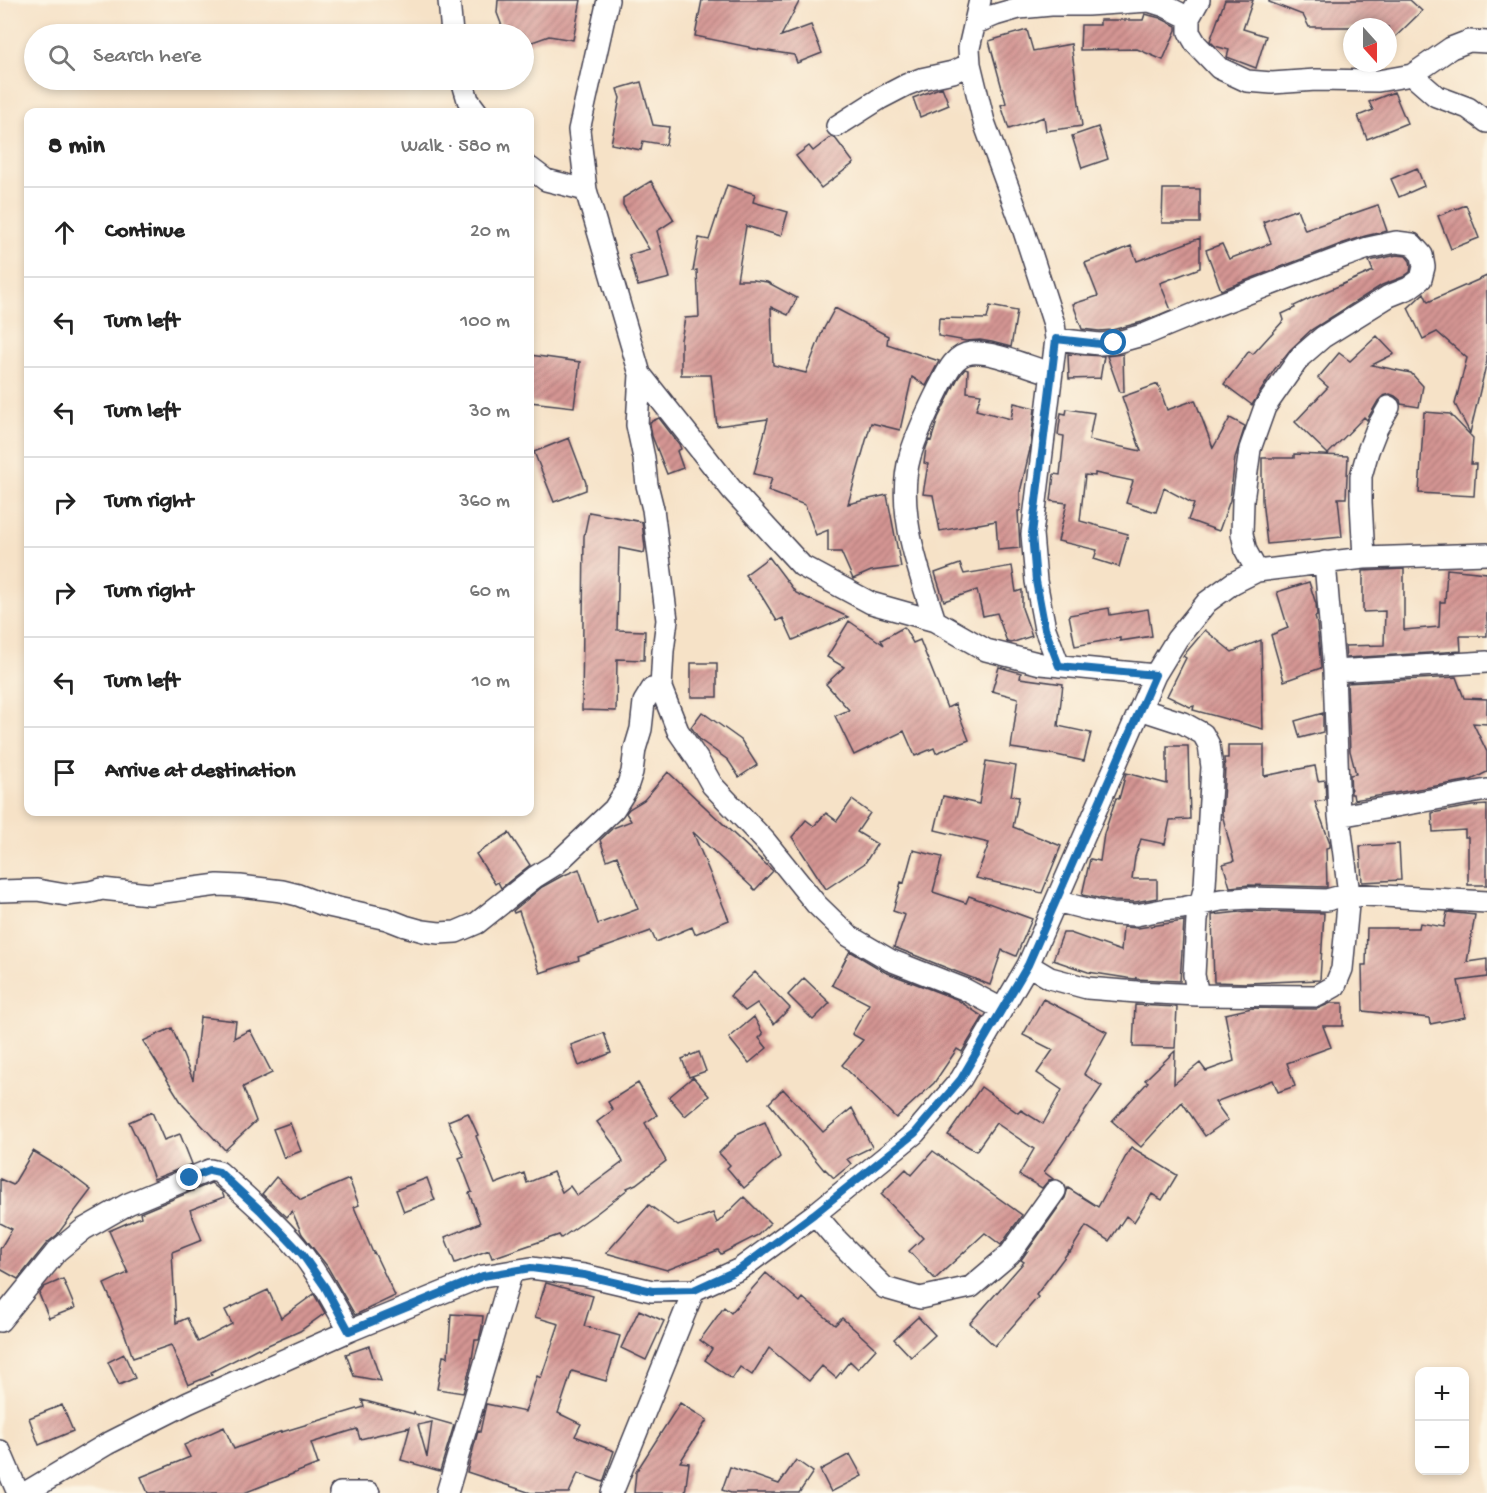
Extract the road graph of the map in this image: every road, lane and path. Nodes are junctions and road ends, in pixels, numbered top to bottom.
1 (449, 0) edge
2 (608, 0) edge
3 (980, 0) edge
4 (1194, 9) edge
5 (976, 23) junction
6 (450, 24) edge
7 (1487, 42) edge
8 (970, 64) junction
9 (1412, 75) junction
10 (465, 90) edge
11 (474, 108) edge
12 (1487, 122) edge
13 (837, 126) dead end
14 (534, 171) edge
15 (586, 190) junction
16 (1056, 339) junction
17 (1051, 373) junction
18 (640, 374) junction
19 (1389, 407) dead end
20 (1487, 554) edge
21 (1365, 558) junction
22 (1325, 562) junction
23 (1257, 571) junction
24 (935, 621) junction
25 (1487, 662) edge
26 (1059, 666) junction
27 (1334, 671) junction
28 (1155, 675) junction
29 (661, 688) junction
30 (1140, 709) junction
31 (1487, 790) edge
32 (1339, 816) junction
33 (0, 891) edge
34 (1349, 894) junction
35 (1056, 901) junction
36 (1487, 902) edge
37 (1200, 904) junction
38 (1028, 965) junction
39 (1198, 994) junction
40 (1002, 1009) junction
41 (1055, 1191) dead end
42 (814, 1214) junction
43 (512, 1271) junction
44 (694, 1290) junction
45 (0, 1321) edge
46 (349, 1331) junction
47 (0, 1451) edge
48 (18, 1493) edge
49 (24, 1493) edge
50 (340, 1493) edge
51 (369, 1493) edge
52 (447, 1493) edge
53 (612, 1493) edge

1 - 6 street
2 - 15 street
3 - 5 street
4 - 5 street
4 - 9 street
5 - 8 street
7 - 9 street
8 - 13 street
8 - 16 street
9 - 12 street
10 - 11 street
14 - 15 street
15 - 18 street
16 - 17 street
16 - 23 street
17 - 24 street
17 - 26 street
18 - 24 street
18 - 29 street
19 - 21 street
20 - 21 street
21 - 22 street
22 - 23 street
22 - 27 street
23 - 28 street
24 - 26 street
25 - 27 street
26 - 28 street
27 - 32 street
28 - 30 street
29 - 33 street
29 - 40 street
30 - 35 street
30 - 37 street
31 - 32 street
32 - 34 street
34 - 36 street
34 - 37 street
34 - 39 street
35 - 37 street
35 - 38 street
37 - 39 street
38 - 39 street
38 - 40 street
40 - 42 street
41 - 42 street
42 - 44 street
43 - 44 street
43 - 46 street
43 - 52 street
44 - 53 street
45 - 46 street
46 - 49 street
47 - 48 street
50 - 51 street

